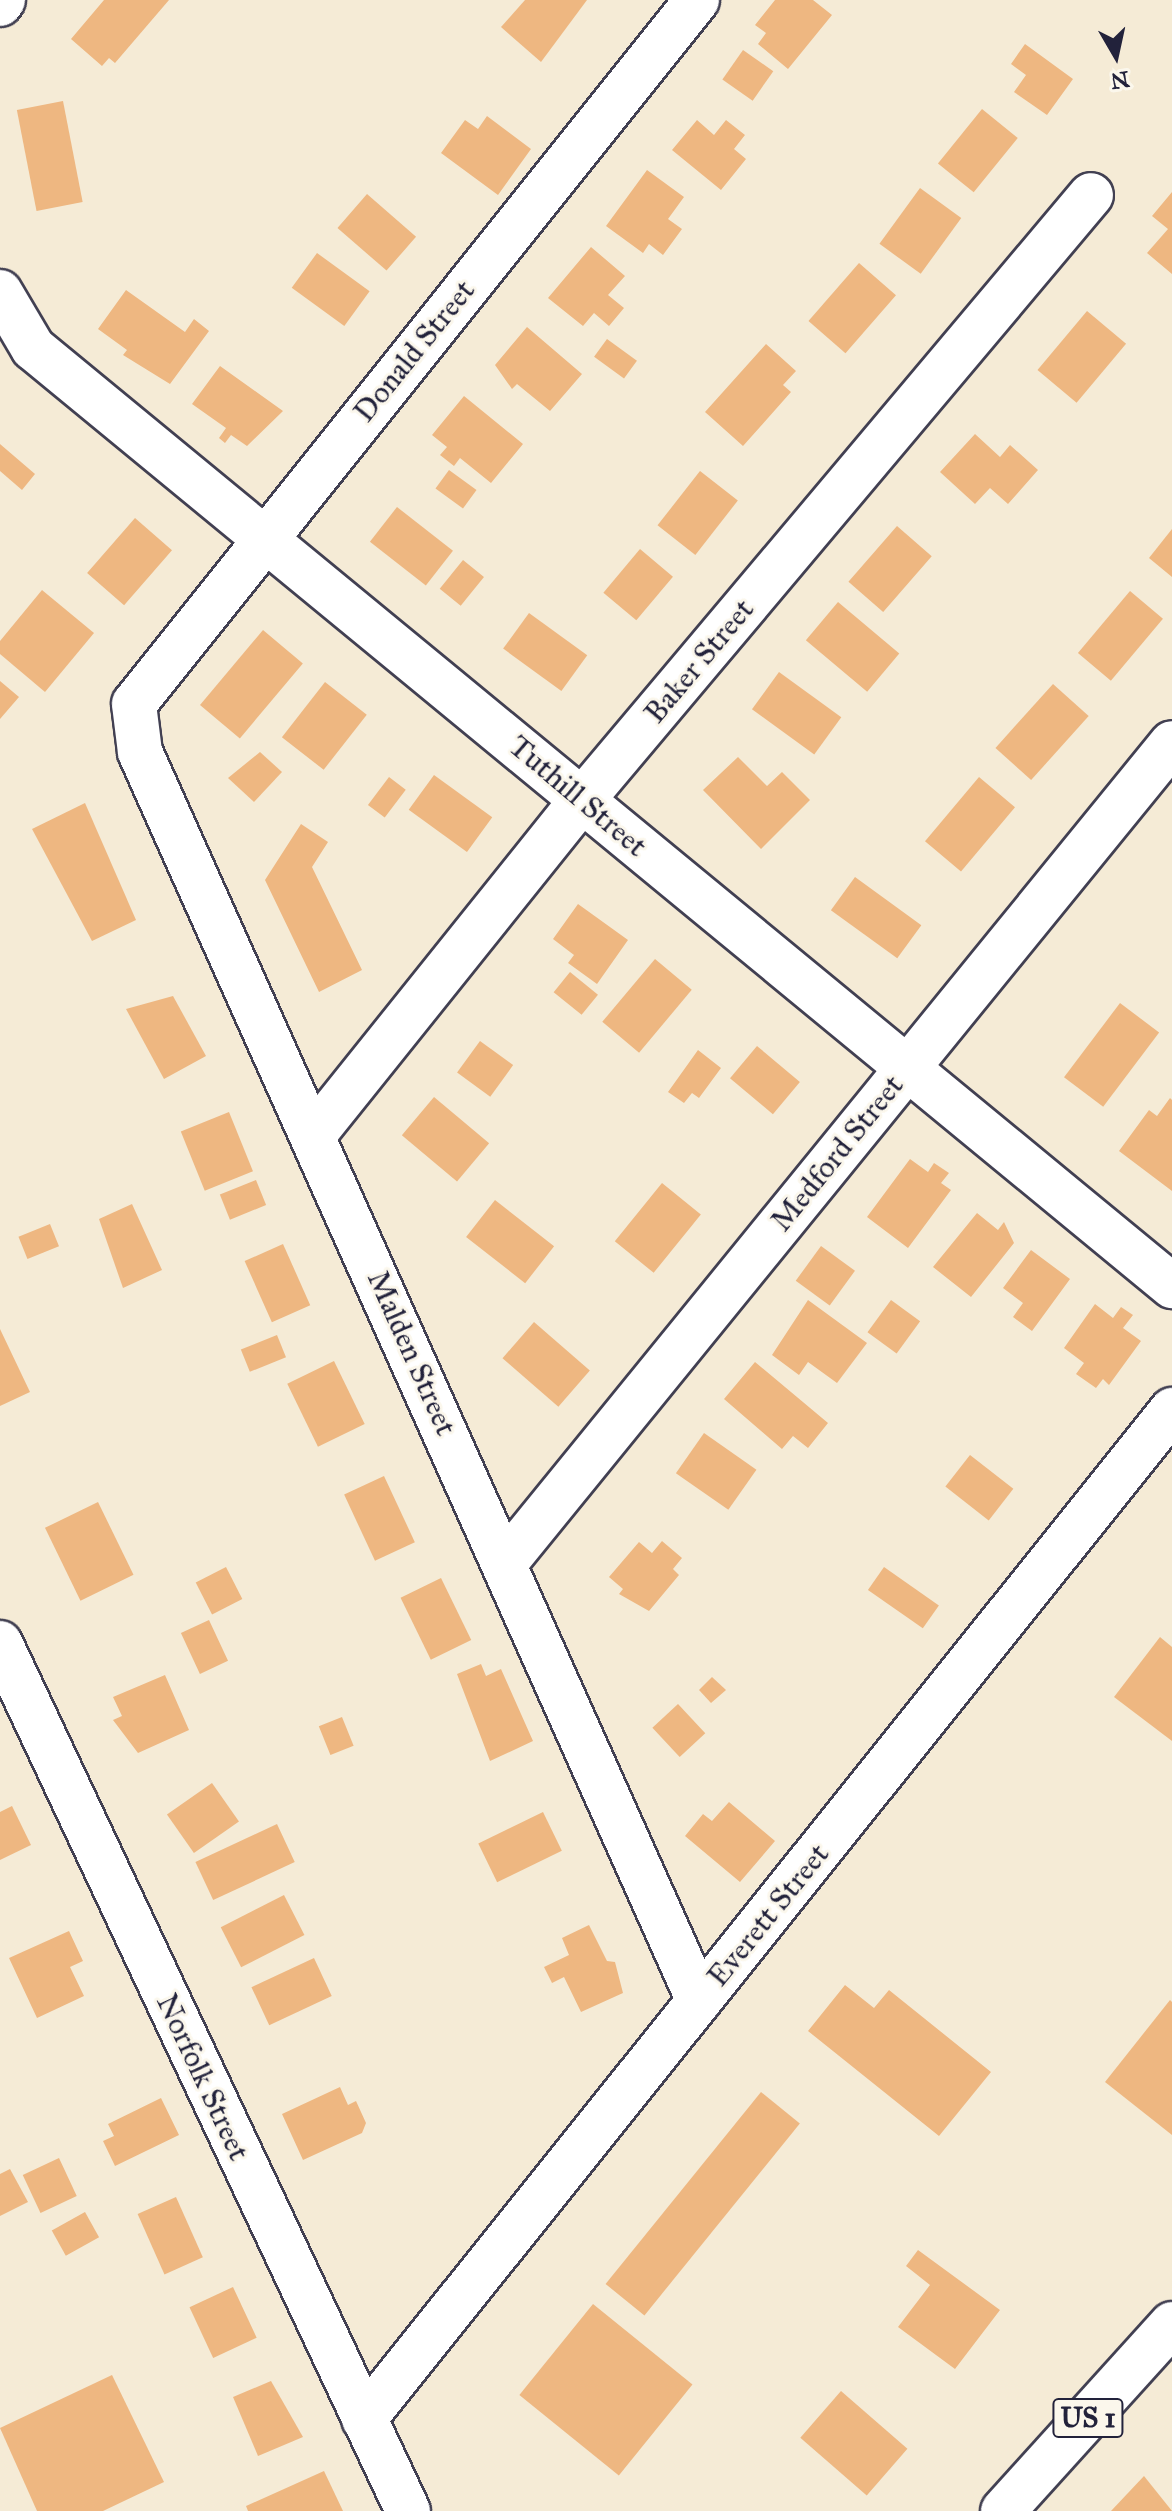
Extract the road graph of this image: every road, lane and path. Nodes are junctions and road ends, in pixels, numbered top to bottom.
1 (697, 0) edge
2 (1091, 195) dead end
3 (0, 292) edge
4 (263, 539) junction
5 (134, 704) joint
6 (1172, 743) edge
7 (583, 799) junction
8 (905, 1069) junction
9 (315, 1133) junction
10 (1172, 1286) edge
11 (1172, 1410) edge
12 (504, 1564) junction
13 (0, 1643) edge
14 (699, 2001) junction
15 (1172, 2324) edge
16 (364, 2419) junction
17 (408, 2511) edge
18 (1003, 2511) edge

1 - 4 street, Donald Street
2 - 7 street, Baker Street
3 - 4 street, Tuthill Street
4 - 5 street, Donald Street
4 - 7 street, Tuthill Street
5 - 9 street, Malden Street
6 - 8 street, Medford Street
7 - 8 street, Tuthill Street
7 - 9 street, Baker Street
8 - 10 street, Tuthill Street
8 - 12 street, Medford Street
9 - 12 street, Malden Street
11 - 14 street, Everett Street
12 - 14 street, Malden Street
13 - 16 street, Norfolk Street
14 - 16 street, Everett Street
15 - 18 street, US 1
16 - 17 street, Norfolk Street

